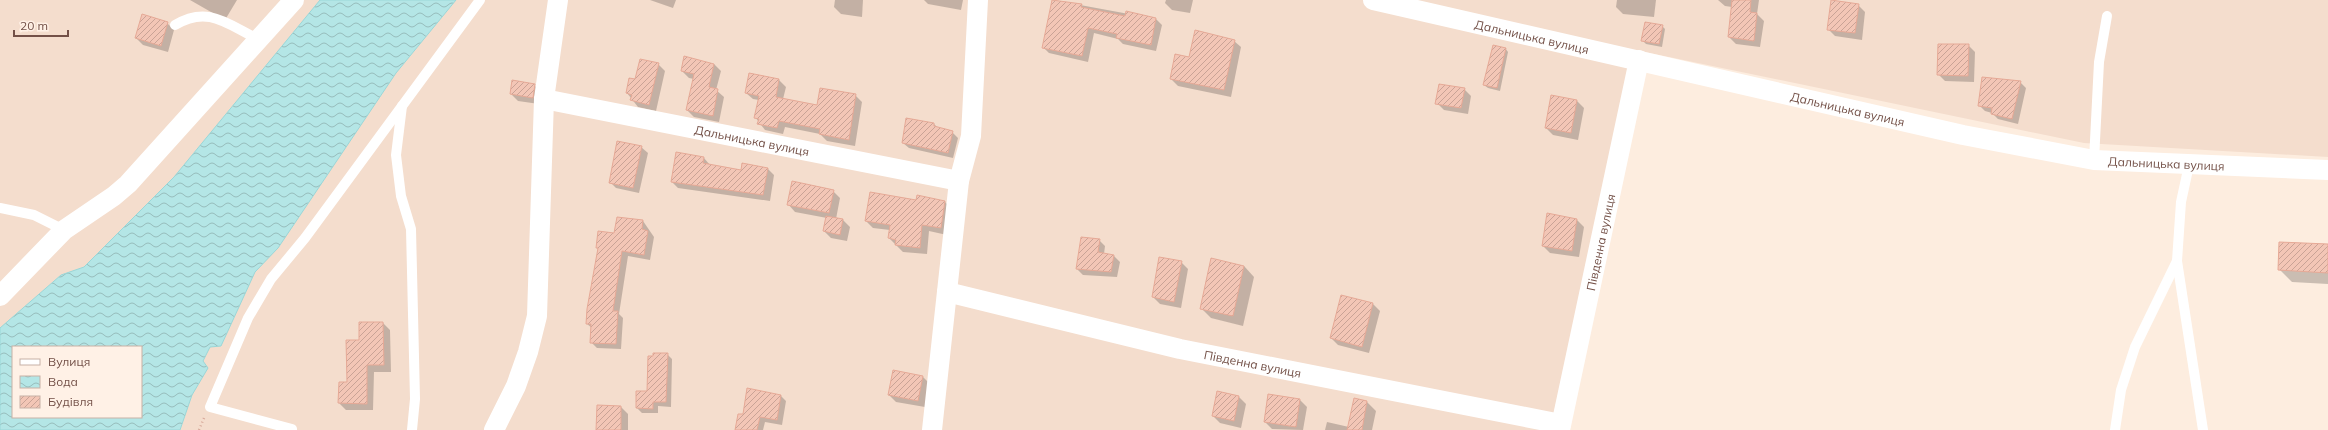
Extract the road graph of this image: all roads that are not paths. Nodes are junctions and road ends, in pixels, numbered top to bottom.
1 (294, 0) edge
2 (480, 0) edge
3 (558, 0) edge
4 (978, 0) edge
5 (1373, 0) edge
6 (2107, 16) dead end
7 (175, 25) dead end
8 (258, 39) junction
9 (1638, 60) junction
10 (544, 99) junction
11 (402, 106) junction
12 (2094, 160) junction
13 (2189, 165) junction
14 (2328, 170) edge
15 (960, 181) junction
16 (0, 208) edge
17 (64, 230) junction
18 (2177, 261) junction
19 (947, 292) junction
20 (0, 296) edge
21 (1561, 427) edge
22 (292, 428) dead end
23 (412, 430) edge
24 (494, 430) edge
25 (932, 430) edge
26 (2115, 430) edge
27 (2203, 430) edge

1 - 8 street
2 - 11 lane
3 - 10 street
4 - 15 street
5 - 9 street, Дальницька вулиця
6 - 12 lane
7 - 8 lane
8 - 17 street
9 - 12 street, Дальницька вулиця
9 - 21 street, Південна вулиця
10 - 15 street, Дальницька вулиця
10 - 24 street
11 - 22 lane
11 - 23 lane
12 - 13 street, Дальницька вулиця
13 - 14 street, Дальницька вулиця
13 - 18 lane
15 - 19 street
16 - 17 lane
17 - 20 street
18 - 26 lane
18 - 27 lane
19 - 21 street, Південна вулиця
19 - 25 street

